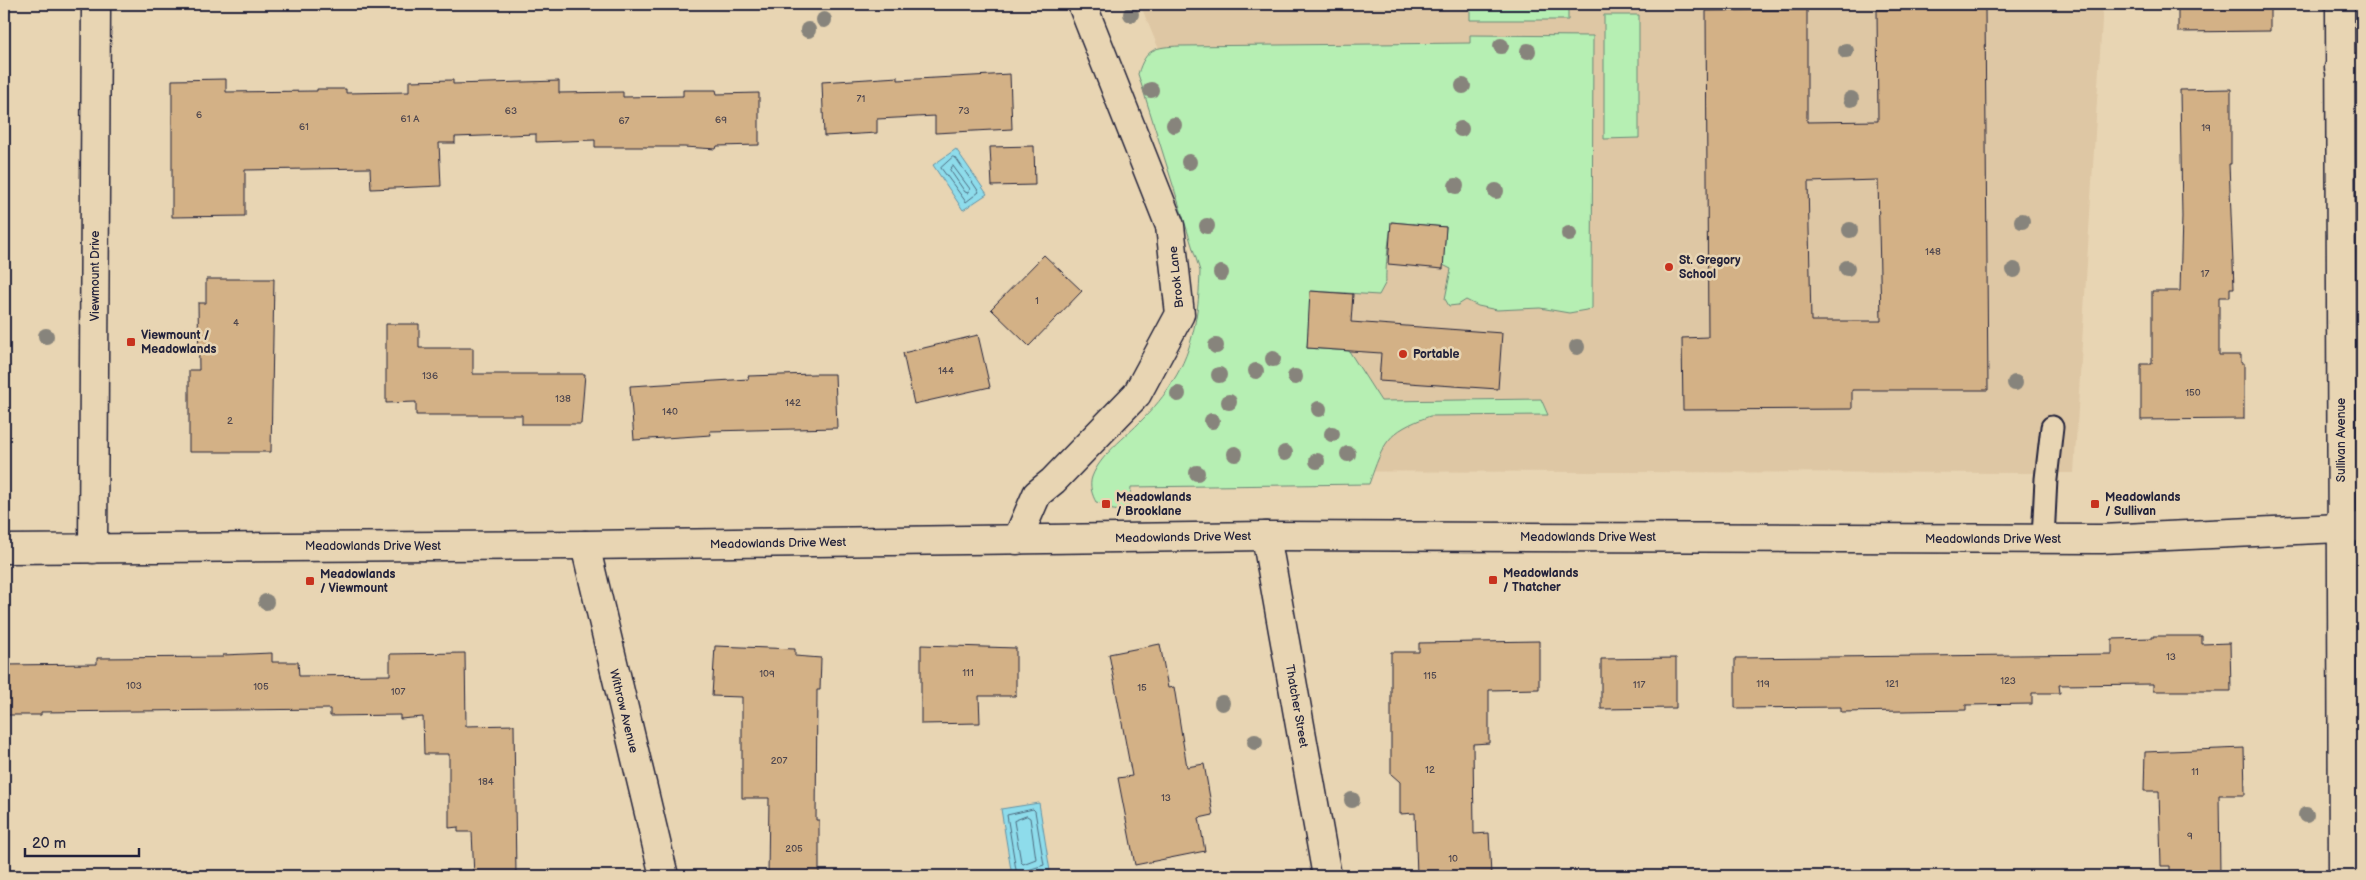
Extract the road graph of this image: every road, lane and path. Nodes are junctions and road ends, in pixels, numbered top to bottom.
1 (96, 4) edge
2 (1082, 4) edge
3 (2340, 4) edge
4 (2351, 68) edge
5 (2052, 427) dead end
6 (2352, 527) edge
7 (1266, 536) junction
8 (2043, 539) junction
9 (1018, 540) junction
10 (584, 545) junction
11 (4, 549) edge
12 (92, 549) junction
13 (664, 876) edge
14 (1327, 876) edge
15 (2344, 876) edge

1 - 12 street, Viewmount Drive
2 - 9 street, Brook Lane
3 - 4 street, Sullivan Avenue
4 - 6 street, Sullivan Avenue
5 - 8 lane
6 - 8 street, Meadowlands Drive West
6 - 15 street, Sullivan Avenue
7 - 8 street, Meadowlands Drive West
7 - 9 street, Meadowlands Drive West
7 - 14 street, Thatcher Street
9 - 10 street, Meadowlands Drive West
10 - 12 street, Meadowlands Drive West
10 - 13 street, Withrow Avenue
11 - 12 street, Meadowlands Drive West

